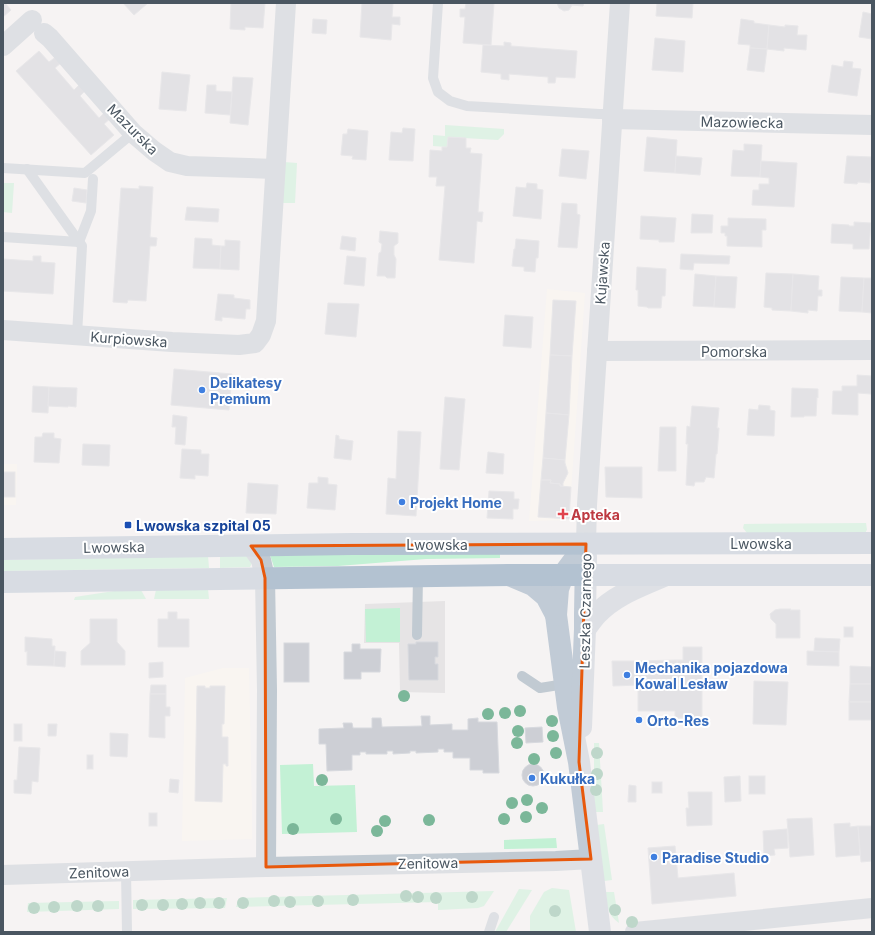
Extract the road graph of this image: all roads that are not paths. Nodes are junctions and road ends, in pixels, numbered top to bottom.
1 (286, 3) edge
2 (438, 3) edge
3 (620, 3) edge
4 (3, 46) edge
5 (612, 116) junction
6 (872, 125) edge
7 (133, 133) junction
8 (3, 168) edge
9 (27, 169) junction
10 (275, 169) junction
11 (93, 179) dead end
12 (3, 237) edge
13 (79, 242) junction
14 (3, 330) edge
15 (77, 335) junction
16 (872, 350) edge
17 (597, 351) junction
18 (872, 543) edge
19 (586, 544) junction
20 (251, 546) junction
21 (3, 549) edge
22 (510, 575) junction
23 (564, 575) junction
24 (585, 575) junction
25 (666, 575) junction
26 (872, 575) edge
27 (418, 576) junction
28 (265, 578) junction
29 (3, 582) edge
30 (556, 615) junction
31 (585, 629) junction
32 (417, 635) dead end
33 (522, 676) dead end
34 (565, 684) junction
35 (579, 762) junction
36 (591, 859) junction
37 (266, 867) junction
38 (126, 871) junction
39 (3, 874) edge
40 (872, 908) edge
41 (494, 917) dead end
42 (127, 932) edge
43 (489, 932) edge
44 (600, 932) edge
45 (635, 932) edge

1 - 10 street
2 - 5 lane
3 - 5 street, Kujawska
4 - 7 street, Mazurska
5 - 6 street, Mazowiecka
5 - 17 street, Kujawska
7 - 9 lane
7 - 10 street, Mazurska
8 - 9 lane
9 - 13 lane
10 - 15 street, Kurpiowska
11 - 13 lane
12 - 13 lane
13 - 15 lane
14 - 15 street, Kurpiowska
16 - 17 street, Pomorska
17 - 19 street, Kujawska
18 - 19 main road, Lwowska
19 - 20 main road, Lwowska
19 - 23 street, Leszka Czarnego
19 - 24 street, Leszka Czarnego
20 - 21 main road, Lwowska
20 - 28 street
22 - 23 main road
22 - 27 main road
22 - 30 street
23 - 24 main road
23 - 30 street, Leszka Czarnego
24 - 25 main road
24 - 31 street, Leszka Czarnego
25 - 26 main road
25 - 31 street
27 - 28 main road
27 - 32 lane
28 - 29 main road
28 - 37 street
30 - 34 street, Leszka Czarnego
31 - 35 street, Leszka Czarnego
33 - 34 lane
34 - 35 street, Leszka Czarnego
35 - 36 street, Leszka Czarnego
36 - 37 street, Zenitowa
36 - 44 street, Leszka Czarnego
37 - 38 street, Zenitowa
38 - 39 street, Zenitowa
38 - 42 lane
40 - 45 street
41 - 43 lane

